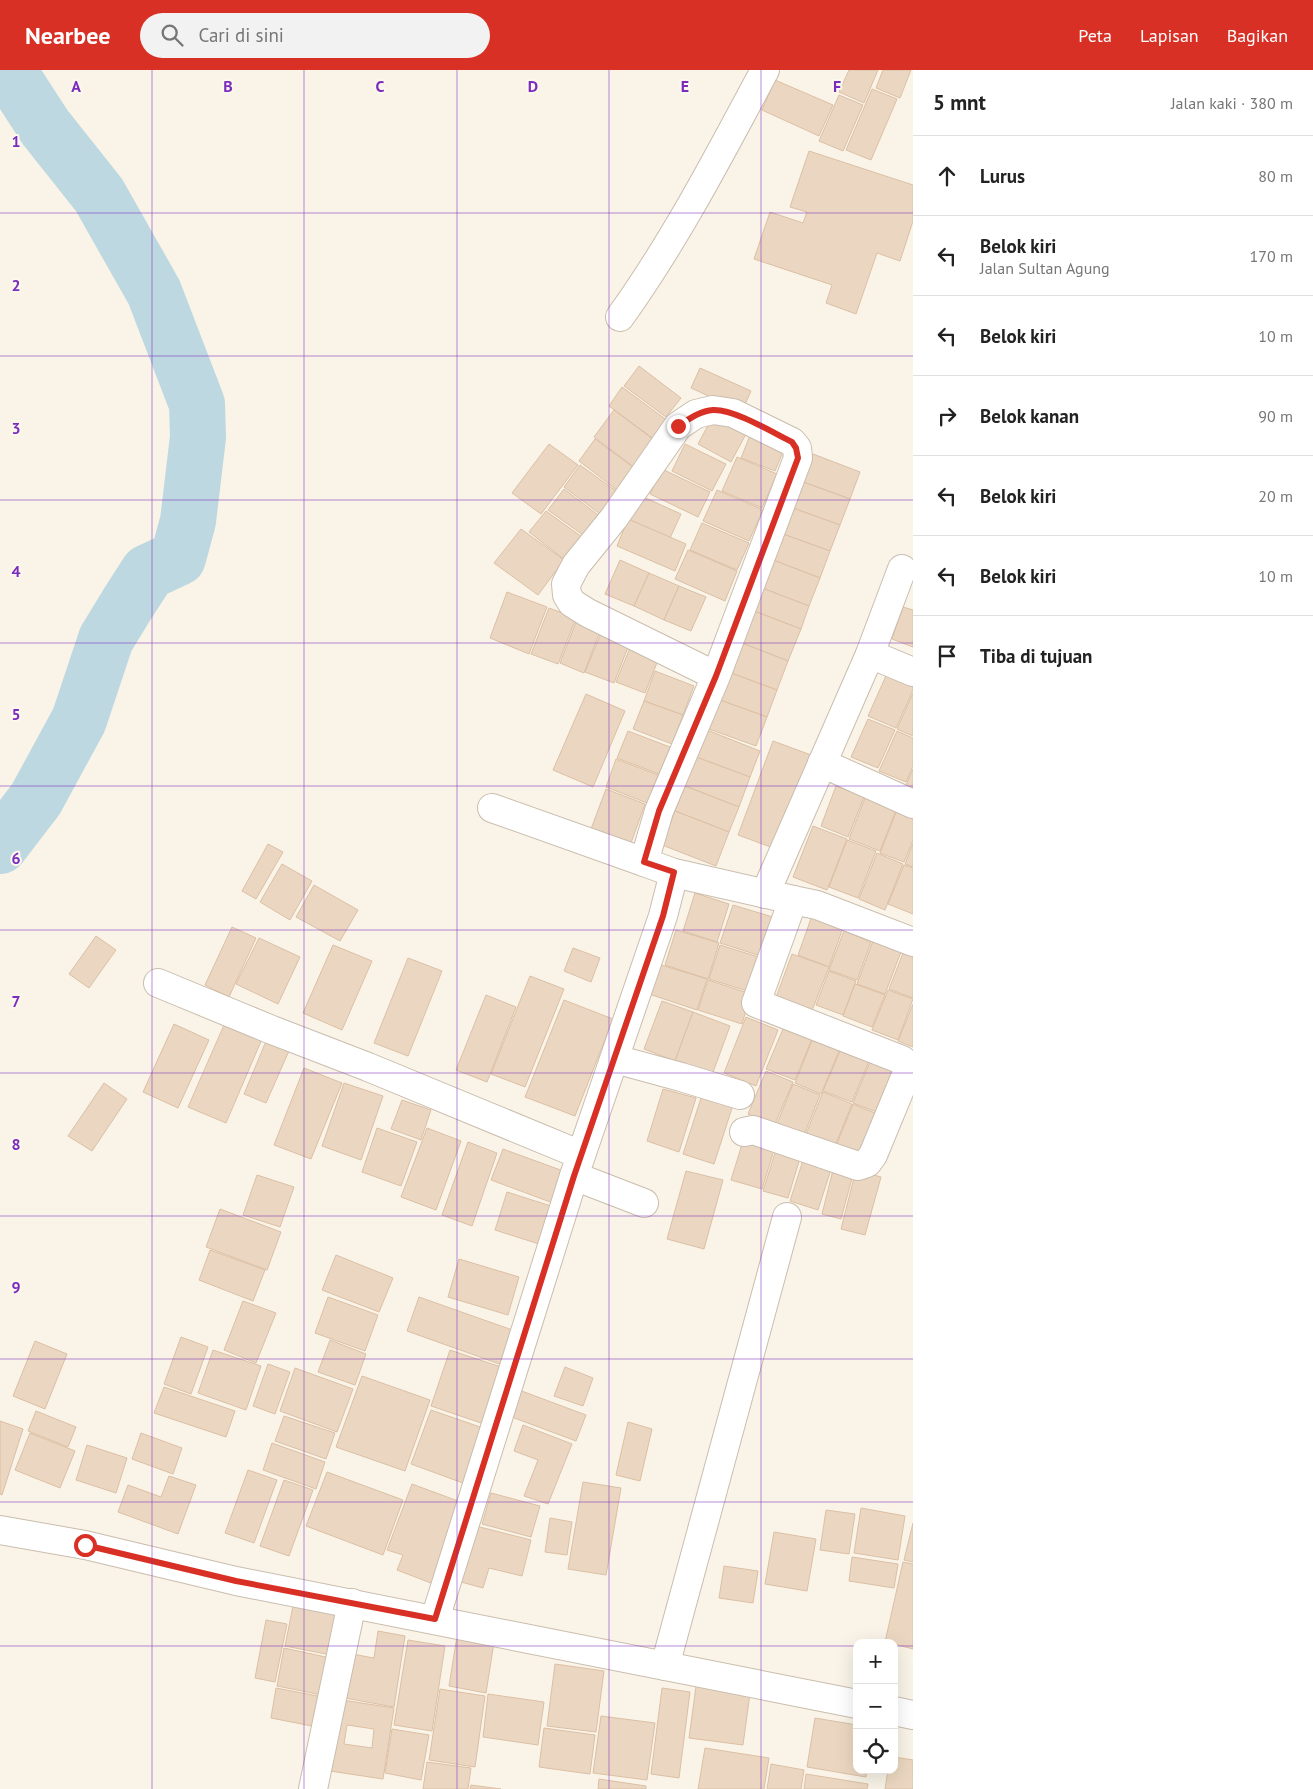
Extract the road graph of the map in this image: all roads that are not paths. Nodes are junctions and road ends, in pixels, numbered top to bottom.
1 (765, 70) edge
2 (620, 317) dead end
3 (902, 569) dead end
4 (870, 654) junction
5 (913, 672) edge
6 (716, 676) junction
7 (822, 763) junction
8 (913, 804) edge
9 (492, 808) dead end
10 (644, 862) junction
11 (674, 872) junction
12 (765, 894) junction
13 (793, 900) junction
14 (913, 942) edge
15 (158, 983) dead end
16 (615, 1059) junction
17 (740, 1095) dead end
18 (744, 1132) dead end
19 (577, 1166) junction
20 (644, 1203) dead end
21 (787, 1217) dead end
22 (0, 1530) edge
23 (352, 1603) junction
24 (435, 1619) junction
25 (666, 1666) junction
26 (853, 1703) edge
27 (898, 1712) edge
28 (913, 1715) edge
29 (313, 1789) edge

1 - 2 street
3 - 4 street
4 - 5 street
4 - 7 street
6 - 6 street
6 - 10 street
7 - 8 street
7 - 12 street
9 - 10 street
10 - 11 street
11 - 12 street
11 - 16 street
12 - 13 street
13 - 14 street
13 - 18 street
15 - 19 street
16 - 17 street
16 - 19 street
19 - 20 street
19 - 24 street
21 - 25 street
22 - 23 street
23 - 24 street
23 - 29 street
24 - 25 street
25 - 26 street
27 - 28 street

